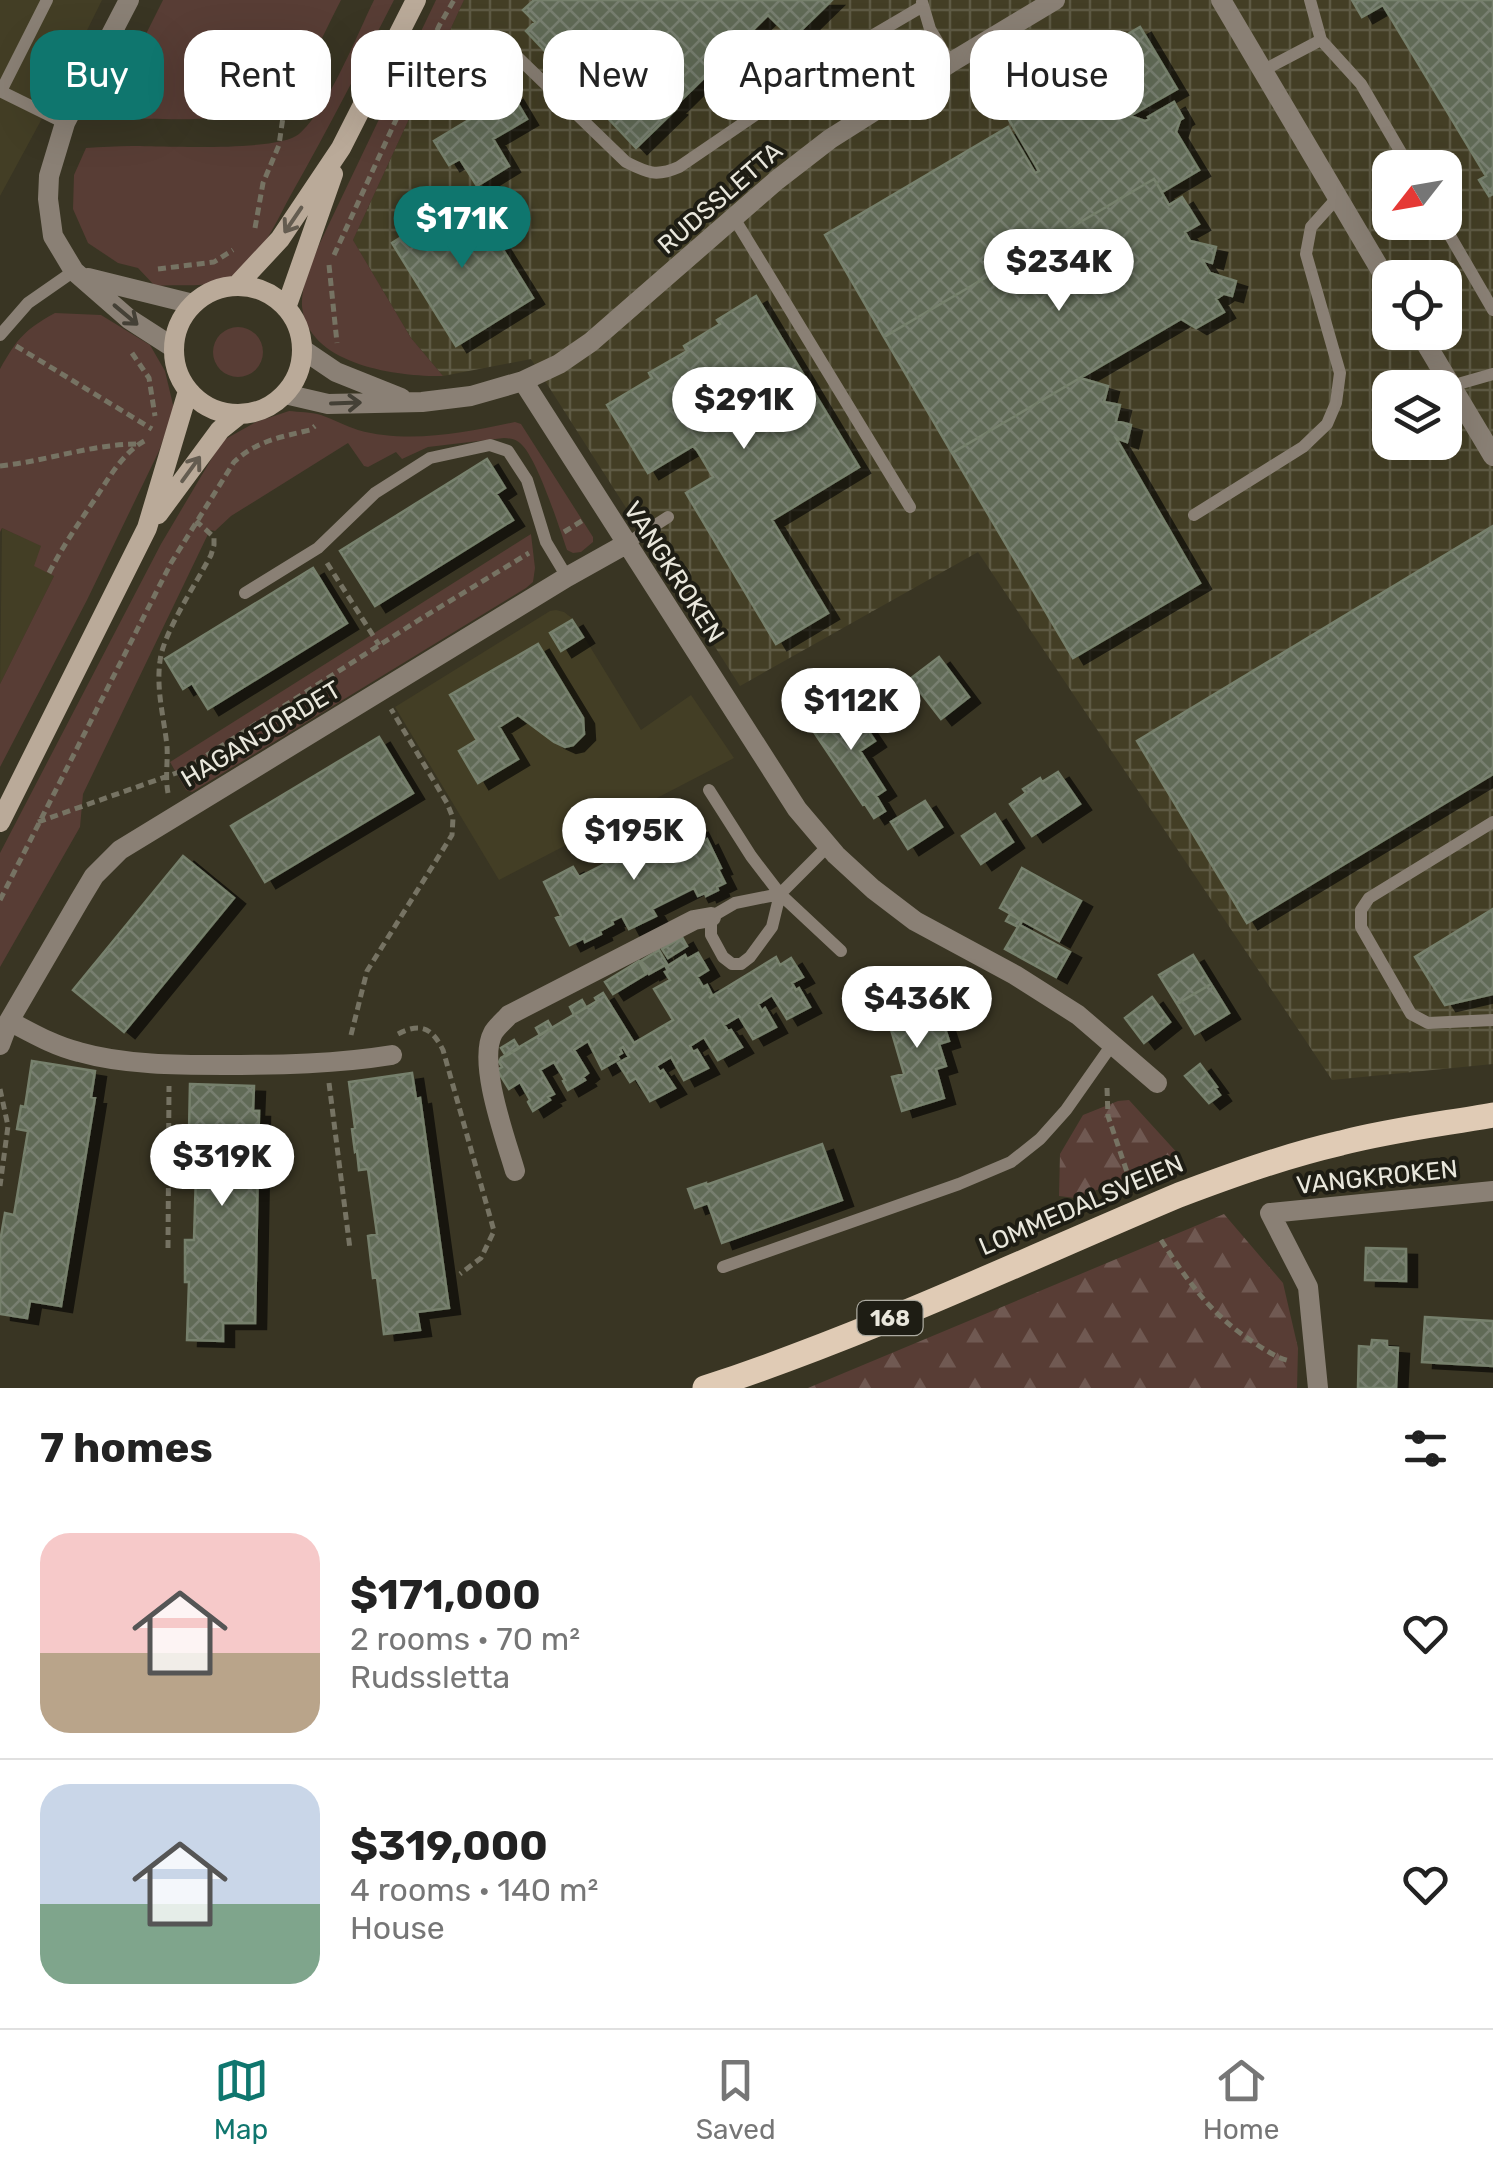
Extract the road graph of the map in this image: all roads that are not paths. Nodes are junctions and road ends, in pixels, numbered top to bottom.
1 (47, 0) edge
2 (129, 0) edge
3 (416, 0) edge
4 (1221, 0) edge
5 (1310, 0) edge
6 (1050, 1) edge
7 (922, 3) edge
8 (931, 30) edge
9 (1322, 40) junction
10 (523, 62) edge
11 (950, 62) edge
12 (1262, 71) junction
13 (0, 91) edge
14 (860, 120) edge
15 (65, 123) junction
16 (342, 148) junction
17 (1400, 150) edge
18 (1337, 198) junction
19 (734, 218) junction
20 (1452, 240) edge
21 (1374, 260) edge
22 (78, 274) junction
23 (237, 286) junction
24 (193, 304) junction
25 (286, 308) junction
26 (1493, 310) edge
27 (1, 333) edge
28 (174, 348) junction
29 (302, 349) junction
30 (1493, 374) edge
31 (523, 382) junction
32 (1462, 383) edge
33 (188, 391) junction
34 (285, 394) junction
35 (408, 401) junction
36 (1462, 404) edge
37 (240, 414) junction
38 (1493, 456) edge
39 (910, 507) dead end
40 (1194, 515) dead end
41 (668, 517) dead end
42 (148, 528) junction
43 (626, 544) junction
44 (568, 577) junction
45 (245, 594) dead end
46 (709, 790) dead end
47 (0, 822) edge
48 (1493, 822) edge
49 (828, 846) junction
50 (780, 894) junction
51 (711, 917) junction
52 (841, 951) dead end
53 (1493, 1020) edge
54 (9, 1021) junction
55 (0, 1045) edge
56 (1111, 1046) junction
57 (392, 1055) road end
58 (1157, 1084) dead end
59 (1493, 1115) edge
60 (515, 1171) dead end
61 (1493, 1191) edge
62 (723, 1267) dead end
63 (705, 1388) edge
64 (1318, 1388) edge

1 - 13 lane
2 - 15 street
3 - 16 main road
4 - 12 street
5 - 9 lane
6 - 11 street, RUDSSLETTA
7 - 8 lane
7 - 10 lane
9 - 12 lane
9 - 17 lane
12 - 18 street
13 - 15 lane
14 - 19 street, RUDSSLETTA
15 - 22 street
16 -> 23 main road
16 - 25 main road
18 - 21 street
18 - 40 lane
19 - 31 street, RUDSSLETTA
19 - 39 lane
20 - 26 lane
22 - 24 street
22 - 27 lane
22 -> 28 street
23 - 24 main road
23 - 25 main road
24 - 28 main road
25 - 29 main road
28 - 33 main road
29 - 34 main road
29 - 35 street, RUDSSLETTA
30 - 32 lane
31 - 35 street, RUDSSLETTA
31 - 43 street, VANGKROKEN
33 - 37 main road
33 - 42 main road
34 -> 35 street, RUDSSLETTA
34 - 37 main road
36 - 38 street
42 -> 37 main road
41 - 43 lane
42 - 47 main road
43 - 44 street, HAGANJORDET
43 - 49 street, VANGKROKEN
44 - 45 lane
44 - 54 street, HAGANJORDET
46 - 50 lane
48 - 53 lane
49 - 50 lane
49 - 56 street, VANGKROKEN
50 - 51 lane
50 - 51 lane
50 - 52 lane
51 - 60 street
54 - 55 street, HAGANJORDET
54 - 57 street
56 - 58 street, VANGKROKEN
56 - 62 lane
59 - 63 main road, LOMMEDALSVEIEN / 168
61 - 64 street, VANGKROKEN

